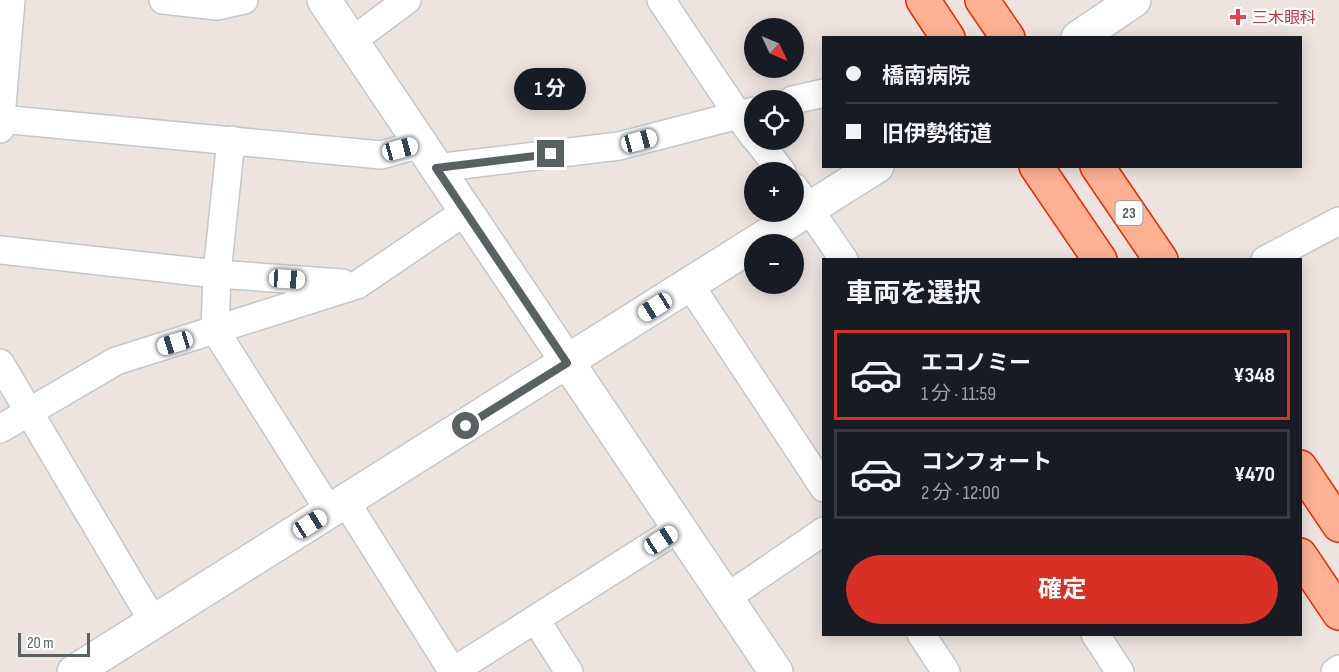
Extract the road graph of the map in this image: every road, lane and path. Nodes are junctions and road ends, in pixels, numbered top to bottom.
1 (11, 0) edge
2 (163, 0) edge
3 (244, 0) edge
4 (324, 0) edge
5 (407, 0) edge
6 (661, 0) edge
7 (923, 0) edge
8 (982, 0) edge
9 (1134, 0) edge
10 (947, 36) edge
11 (1007, 36) edge
12 (1081, 36) edge
13 (352, 41) junction
14 (822, 93) edge
15 (804, 98) edge
16 (744, 110) edge
17 (744, 114) edge
18 (0, 122) edge
19 (231, 140) junction
20 (765, 150) edge
21 (428, 156) junction
22 (774, 162) edge
23 (872, 168) edge
24 (1037, 168) edge
25 (1098, 168) edge
26 (804, 197) edge
27 (804, 201) edge
28 (466, 212) junction
29 (1339, 221) edge
30 (771, 222) edge
31 (0, 250) edge
32 (843, 258) edge
33 (1099, 258) edge
34 (1160, 258) edge
35 (1270, 258) edge
36 (217, 274) junction
37 (357, 285) junction
38 (690, 285) junction
39 (215, 330) junction
40 (0, 363) edge
41 (567, 363) junction
42 (28, 412) junction
43 (0, 429) edge
44 (1302, 471) edge
45 (822, 485) edge
46 (338, 507) junction
47 (1339, 525) edge
48 (679, 528) junction
49 (822, 532) edge
50 (1302, 558) edge
51 (726, 598) junction
52 (1339, 613) edge
53 (536, 620) junction
54 (154, 623) junction
55 (922, 636) edge
56 (1096, 636) edge
57 (1339, 669) edge
58 (84, 670) edge
59 (452, 672) edge
60 (569, 672) edge
61 (776, 672) edge
62 (946, 672) edge
63 (1120, 672) edge
64 (1335, 672) edge

1 - 18 street
2 - 3 street
4 - 13 street
5 - 13 street
6 - 16 street
7 - 10 highway
8 - 11 highway
9 - 12 street
13 - 21 street
14 - 15 street
17 - 21 street
18 - 19 street
19 - 21 street
19 - 36 street
20 - 22 street
21 - 28 street
23 - 26 street
24 - 33 highway
25 - 34 highway, 23
27 - 32 street
28 - 37 street
28 - 41 street
29 - 35 street
30 - 38 street
31 - 36 street
36 - 37 street
36 - 39 street
37 - 39 street
38 - 41 street
38 - 45 street
39 - 42 street
39 - 46 street
40 - 42 street
41 - 46 street
41 - 48 street
42 - 43 street
42 - 54 street
44 - 47 highway
46 - 54 street
46 - 59 street
48 - 51 street
48 - 53 street
49 - 51 street
50 - 52 highway
51 - 61 street
53 - 59 street
53 - 60 street
54 - 58 street
55 - 62 street
56 - 63 street
57 - 64 street

